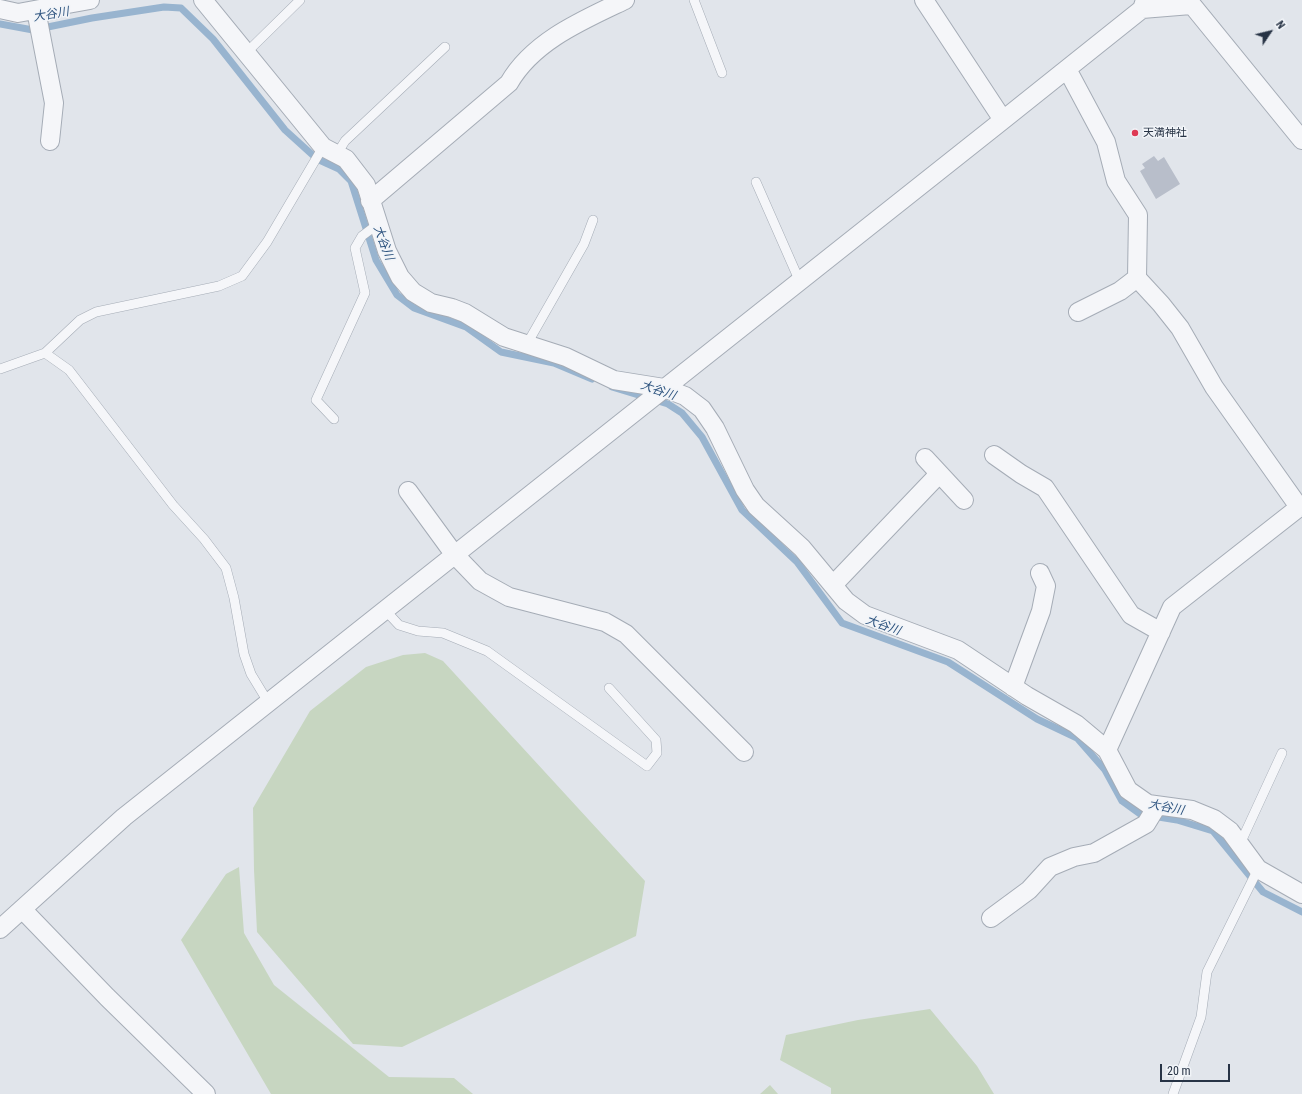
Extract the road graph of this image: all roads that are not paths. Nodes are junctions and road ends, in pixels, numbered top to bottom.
1 (90, 0) edge
2 (203, 0) edge
3 (300, 0) edge
4 (625, 0) edge
5 (694, 0) edge
6 (924, 0) edge
7 (1190, 2) edge
8 (1143, 4) edge
9 (0, 9) edge
10 (36, 10) junction
11 (444, 47) dead end
12 (247, 52) junction
13 (1067, 69) junction
14 (722, 73) dead end
15 (1003, 120) junction
16 (1302, 140) edge
17 (50, 141) dead end
18 (330, 151) junction
19 (756, 182) dead end
20 (370, 200) junction
21 (593, 220) dead end
22 (378, 224) junction
23 (1137, 278) junction
24 (800, 282) junction
25 (1078, 312) dead end
26 (527, 344) junction
27 (45, 353) junction
28 (0, 369) edge
29 (661, 390) junction
30 (334, 419) dead end
31 (994, 455) dead end
32 (925, 458) dead end
33 (939, 474) junction
34 (408, 491) dead end
35 (964, 500) dead end
36 (1301, 506) edge
37 (454, 554) junction
38 (1040, 573) dead end
39 (833, 586) junction
40 (385, 610) junction
41 (1161, 632) junction
42 (1013, 687) junction
43 (609, 688) dead end
44 (268, 702) junction
45 (1107, 750) junction
46 (744, 752) dead end
47 (1282, 753) dead end
48 (1157, 806) junction
49 (1240, 844) junction
50 (1258, 869) junction
51 (1302, 894) edge
52 (22, 909) junction
53 (991, 918) dead end
54 (0, 929) edge
55 (206, 1094) edge
56 (1173, 1094) edge

1 - 10 street
2 - 12 street
3 - 12 lane
4 - 20 street
5 - 14 lane
6 - 15 street
7 - 8 street
7 - 16 street
8 - 13 street
9 - 10 street
10 - 17 street
11 - 18 lane
12 - 18 street
13 - 15 street
13 - 23 street
15 - 24 street
18 - 20 street
18 - 27 lane
19 - 24 lane
20 - 22 street
21 - 26 lane
22 - 26 street
22 - 30 lane
23 - 25 street
23 - 36 street
24 - 29 street
26 - 29 street
27 - 28 lane
27 - 44 lane
29 - 37 street
29 - 39 street
31 - 41 street
32 - 33 street
33 - 35 street
33 - 39 street
34 - 37 street
36 - 41 street
37 - 40 street
37 - 46 street
38 - 42 street
39 - 42 street
40 - 43 lane
40 - 44 street
41 - 45 street
42 - 45 street
44 - 52 street
45 - 48 street
47 - 49 lane
48 - 49 street
48 - 53 street
49 - 50 street
50 - 51 street
50 - 56 lane
52 - 54 street
52 - 55 street

